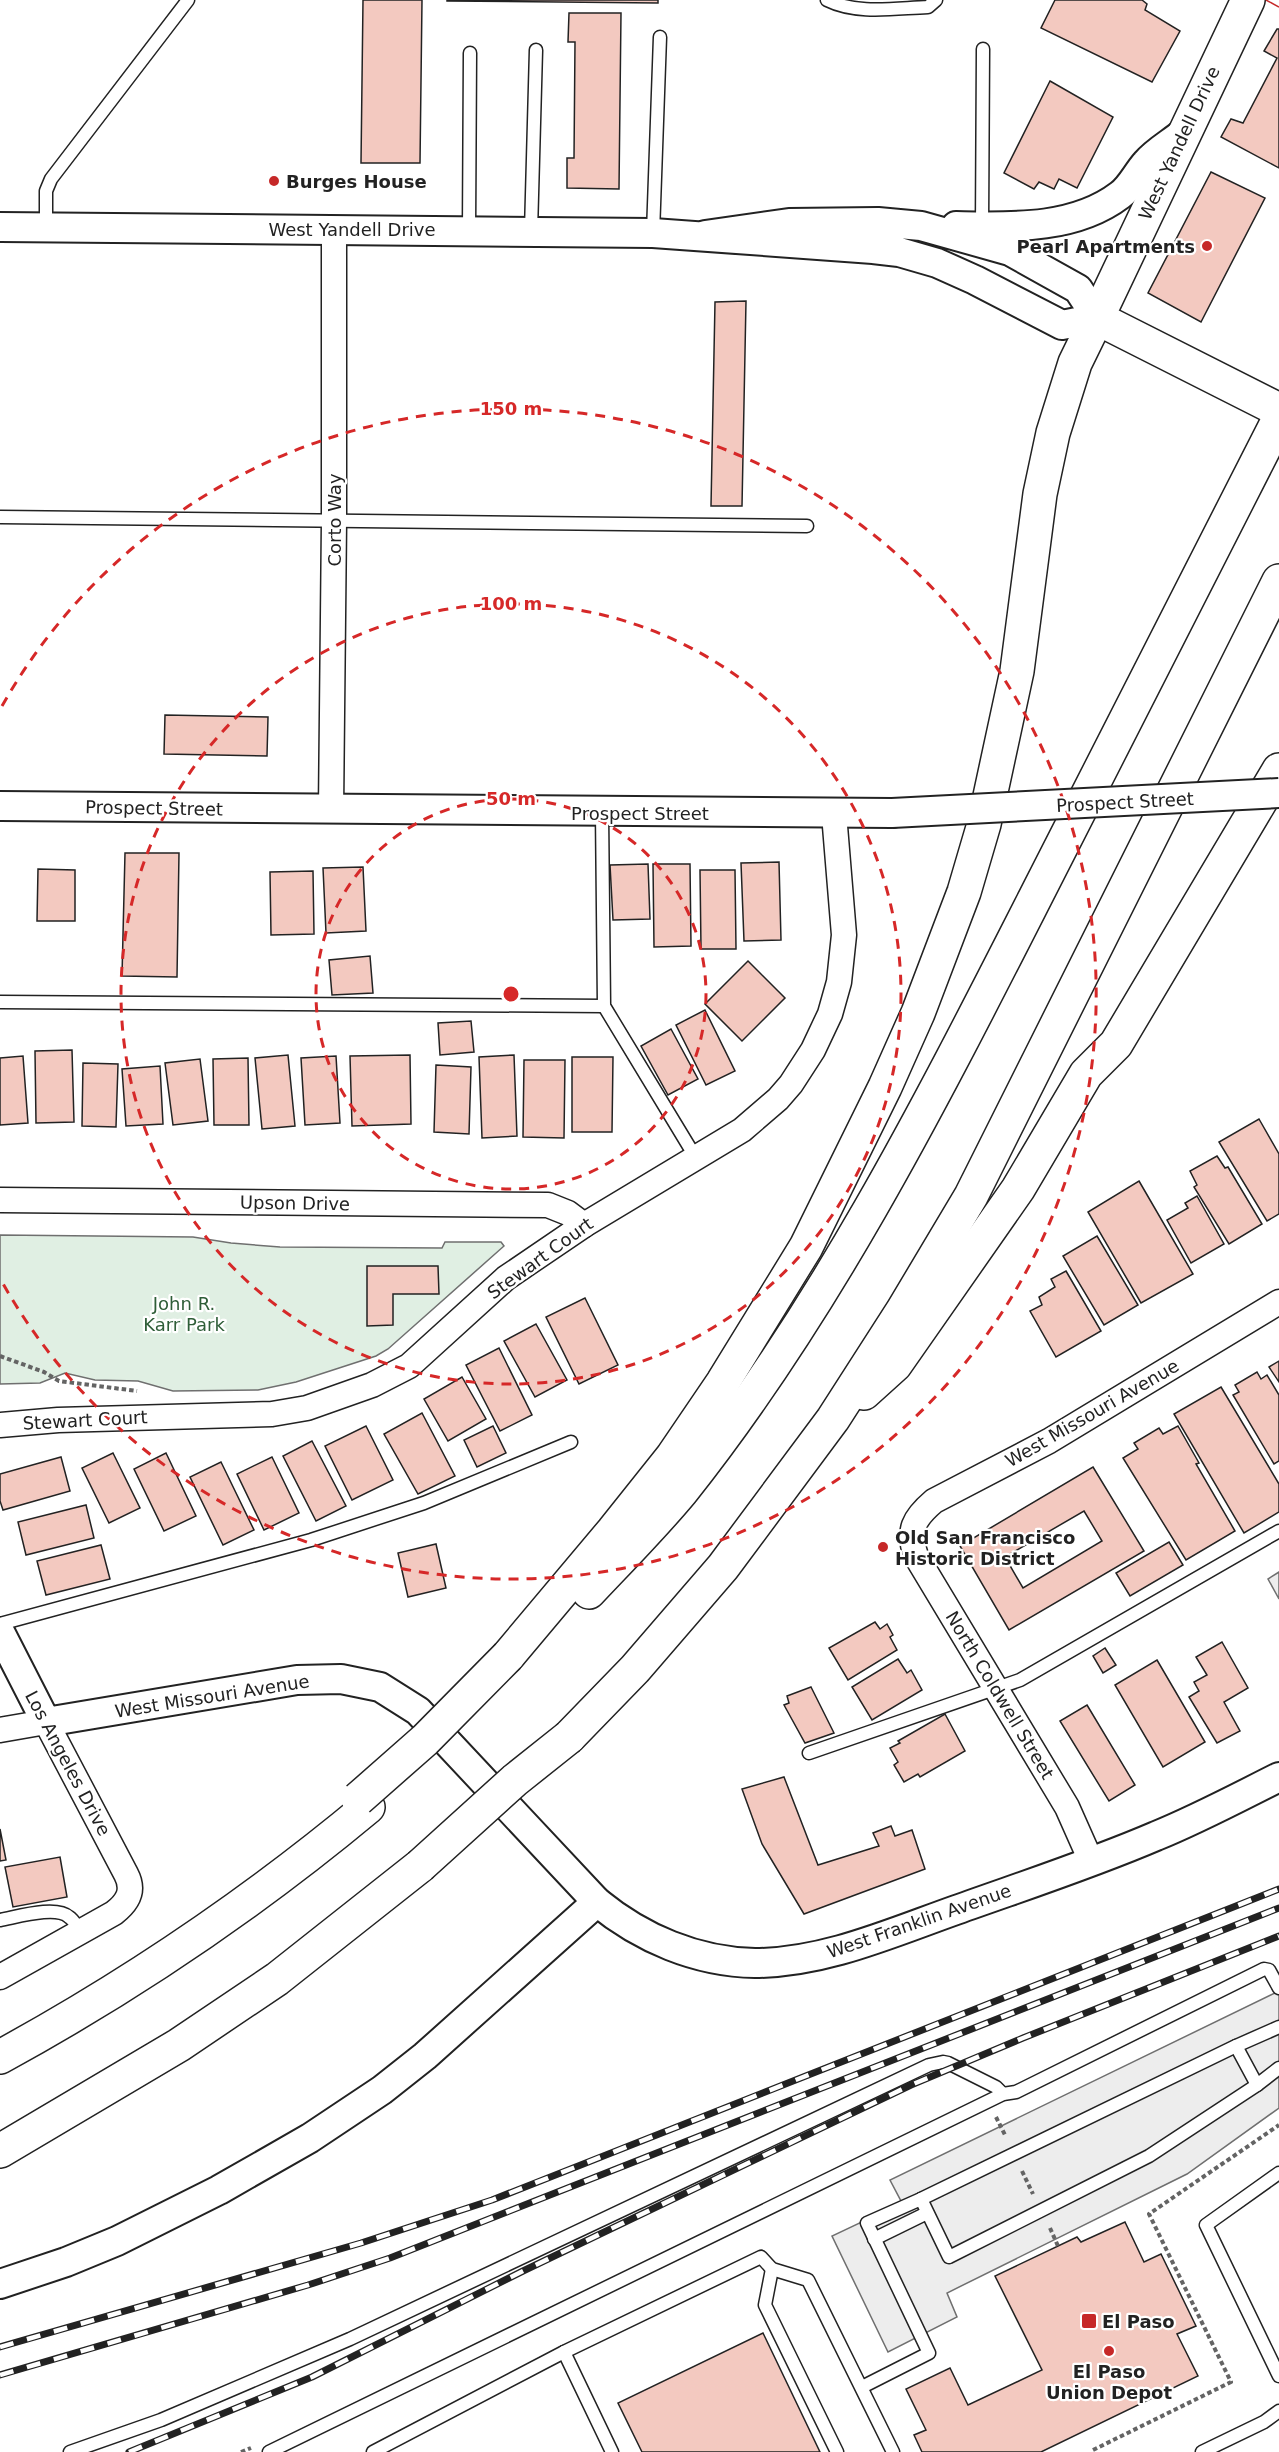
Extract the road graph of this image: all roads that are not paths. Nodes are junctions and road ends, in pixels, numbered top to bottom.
1 (188, 0) edge
2 (827, 0) edge
3 (936, 0) edge
4 (1248, 0) edge
5 (660, 37) dead end
6 (983, 49) dead end
7 (536, 50) dead end
8 (470, 53) dead end
9 (1182, 135) junction
10 (921, 226) junction
11 (0, 227) edge
12 (46, 227) junction
13 (982, 227) junction
14 (334, 229) junction
15 (469, 230) junction
16 (531, 231) junction
17 (653, 233) junction
18 (705, 235) junction
19 (1096, 318) junction
20 (1279, 410) edge
21 (1279, 419) edge
22 (0, 517) edge
23 (334, 521) junction
24 (807, 526) dead end
25 (1279, 581) edge
26 (1279, 770) edge
27 (1279, 793) edge
28 (0, 806) edge
29 (330, 810) junction
30 (602, 812) junction
31 (834, 814) junction
32 (0, 1002) edge
33 (604, 1006) junction
34 (696, 1158) junction
35 (0, 1200) edge
36 (584, 1225) junction
37 (1279, 1302) edge
38 (833, 1419) junction
39 (0, 1425) edge
40 (571, 1442) dead end
41 (912, 1530) joint
42 (1279, 1531) edge
43 (0, 1623) edge
44 (0, 1632) edge
45 (513, 1662) junction
46 (997, 1688) junction
47 (418, 1711) joint
48 (46, 1722) junction
49 (0, 1730) edge
50 (809, 1753) dead end
51 (1279, 1777) edge
52 (1090, 1861) junction
53 (597, 1902) junction
54 (0, 1920) edge
55 (81, 1932) junction
56 (0, 1977) edge
57 (1279, 1988) edge
58 (1279, 2027) edge
59 (1236, 2046) junction
60 (0, 2057) edge
61 (1279, 2068) edge
62 (1257, 2085) junction
63 (1004, 2094) junction
64 (0, 2151) edge
65 (1279, 2173) edge
66 (921, 2199) junction
67 (927, 2213) junction
68 (874, 2239) junction
69 (772, 2270) junction
70 (0, 2284) edge
71 (564, 2352) junction
72 (1279, 2376) edge
73 (862, 2387) junction
74 (1279, 2411) edge
75 (70, 2452) edge
76 (269, 2452) edge
77 (374, 2452) edge
78 (612, 2452) edge
79 (837, 2452) edge
80 (893, 2452) edge
81 (1202, 2452) edge

1 - 12 lane
2 - 3 lane
4 - 9 main road, West Yandell Drive
5 - 17 lane
6 - 13 lane
7 - 16 lane
8 - 15 lane
9 - 13 street
9 - 19 main road, West Yandell Drive
10 - 13 street
10 - 18 street, West Yandell Drive
10 - 19 street, West Yandell Drive
11 - 12 street, West Yandell Drive
12 - 14 street, West Yandell Drive
14 - 15 street, West Yandell Drive
14 - 23 street, Corto Way
15 - 16 street, West Yandell Drive
16 - 17 street, West Yandell Drive
17 - 18 street, West Yandell Drive
18 - 19 street, West Yandell Drive
19 - 20 main road
19 - 45 main road
21 - 45 main road
22 - 23 lane
23 - 24 lane
23 - 29 street, Corto Way
25 - 38 main road
26 - 38 main road
27 - 31 street, Prospect Street, bridge
28 - 29 street, Prospect Street
29 - 30 street, Prospect Street
30 - 31 street, Prospect Street
30 - 33 lane
31 - 34 street, Stewart Court
32 - 33 lane
33 - 34 lane
34 - 36 street, Stewart Court
35 - 36 street, Upson Drive
36 - 39 street, Stewart Court
37 - 41 street, West Missouri Avenue
38 - 64 main road, bridge
40 - 43 lane
41 - 46 street, North Coldwell Street
42 - 46 lane
44 - 48 street, Los Angeles Drive
45 - 60 main road
46 - 50 lane
46 - 52 street, North Coldwell Street
47 - 48 street, West Missouri Avenue
47 - 53 street, West Franklin Avenue
48 - 49 street, West Missouri Avenue
48 - 55 street, Los Angeles Drive
51 - 52 street, West Franklin Avenue
52 - 53 street, West Franklin Avenue
53 - 70 street
54 - 55 lane
55 - 56 street
57 - 63 lane
58 - 59 lane
59 - 62 lane
59 - 66 lane
61 - 62 lane
62 - 67 lane
63 - 75 lane
63 - 76 lane
65 - 72 lane
66 - 67 lane
66 - 68 lane
67 - 68 lane
68 - 73 lane
69 - 71 lane
69 - 73 lane
69 - 79 lane
71 - 77 lane
71 - 78 lane
73 - 80 lane
74 - 81 lane

